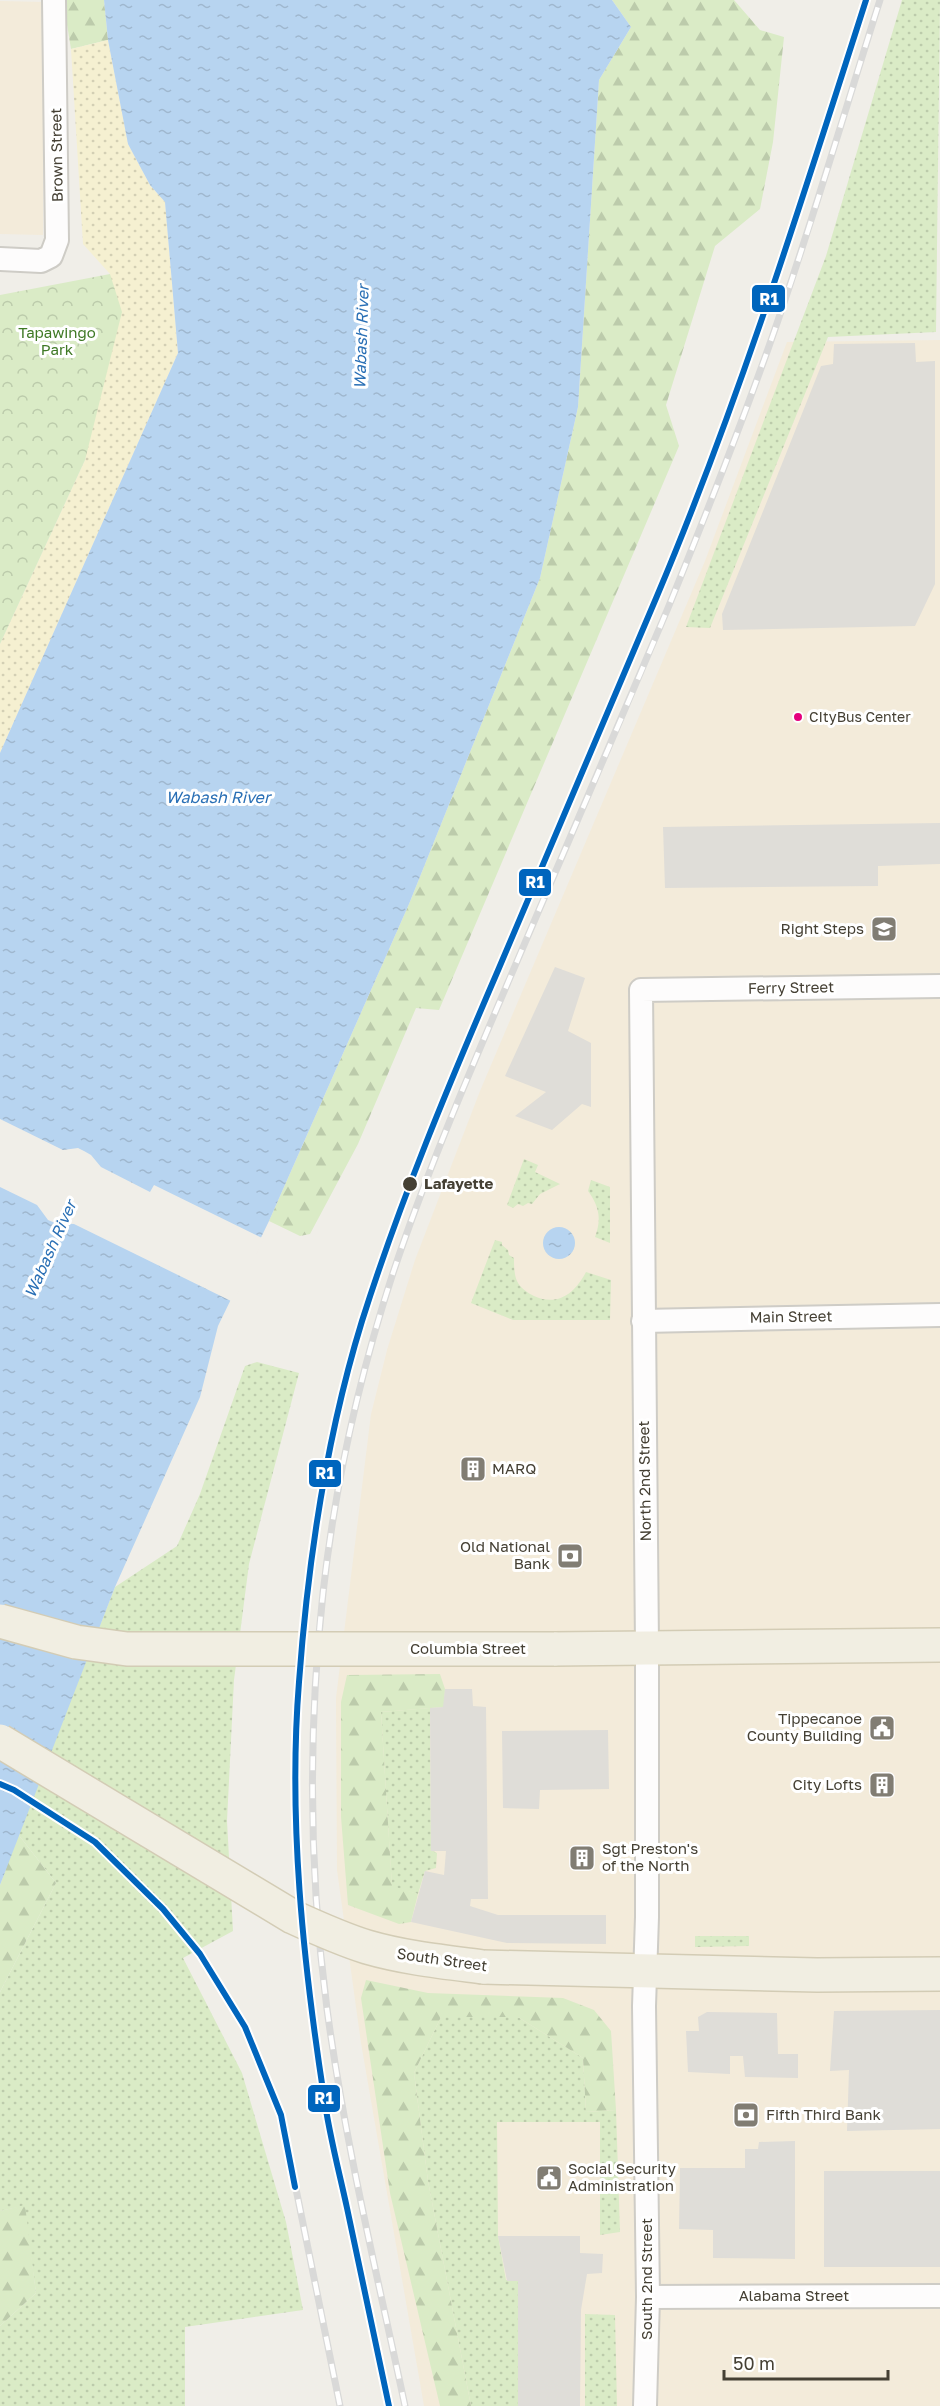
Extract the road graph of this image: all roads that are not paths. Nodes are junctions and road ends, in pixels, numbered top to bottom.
1 (54, 0) edge
2 (0, 259) edge
3 (940, 986) edge
4 (641, 990) joint
5 (940, 1315) edge
6 (643, 1320) junction
7 (0, 1621) edge
8 (940, 1645) edge
9 (647, 1647) junction
10 (0, 1741) edge
11 (645, 1971) junction
12 (940, 1974) edge
13 (940, 2296) edge
14 (648, 2297) junction
15 (645, 2406) edge

1 - 2 street, Brown Street
3 - 4 street, Ferry Street
4 - 6 street, North 2nd Street
5 - 6 street, Main Street
6 - 9 street, North 2nd Street
7 - 9 main road, Columbia Street, bridge
8 - 9 main road, Columbia Street
9 - 11 street, North 2nd Street
10 - 11 main road, South Street, bridge
11 - 12 main road, South Street
11 - 14 street, South 2nd Street
13 - 14 street, Alabama Street
14 - 15 street, South 2nd Street

